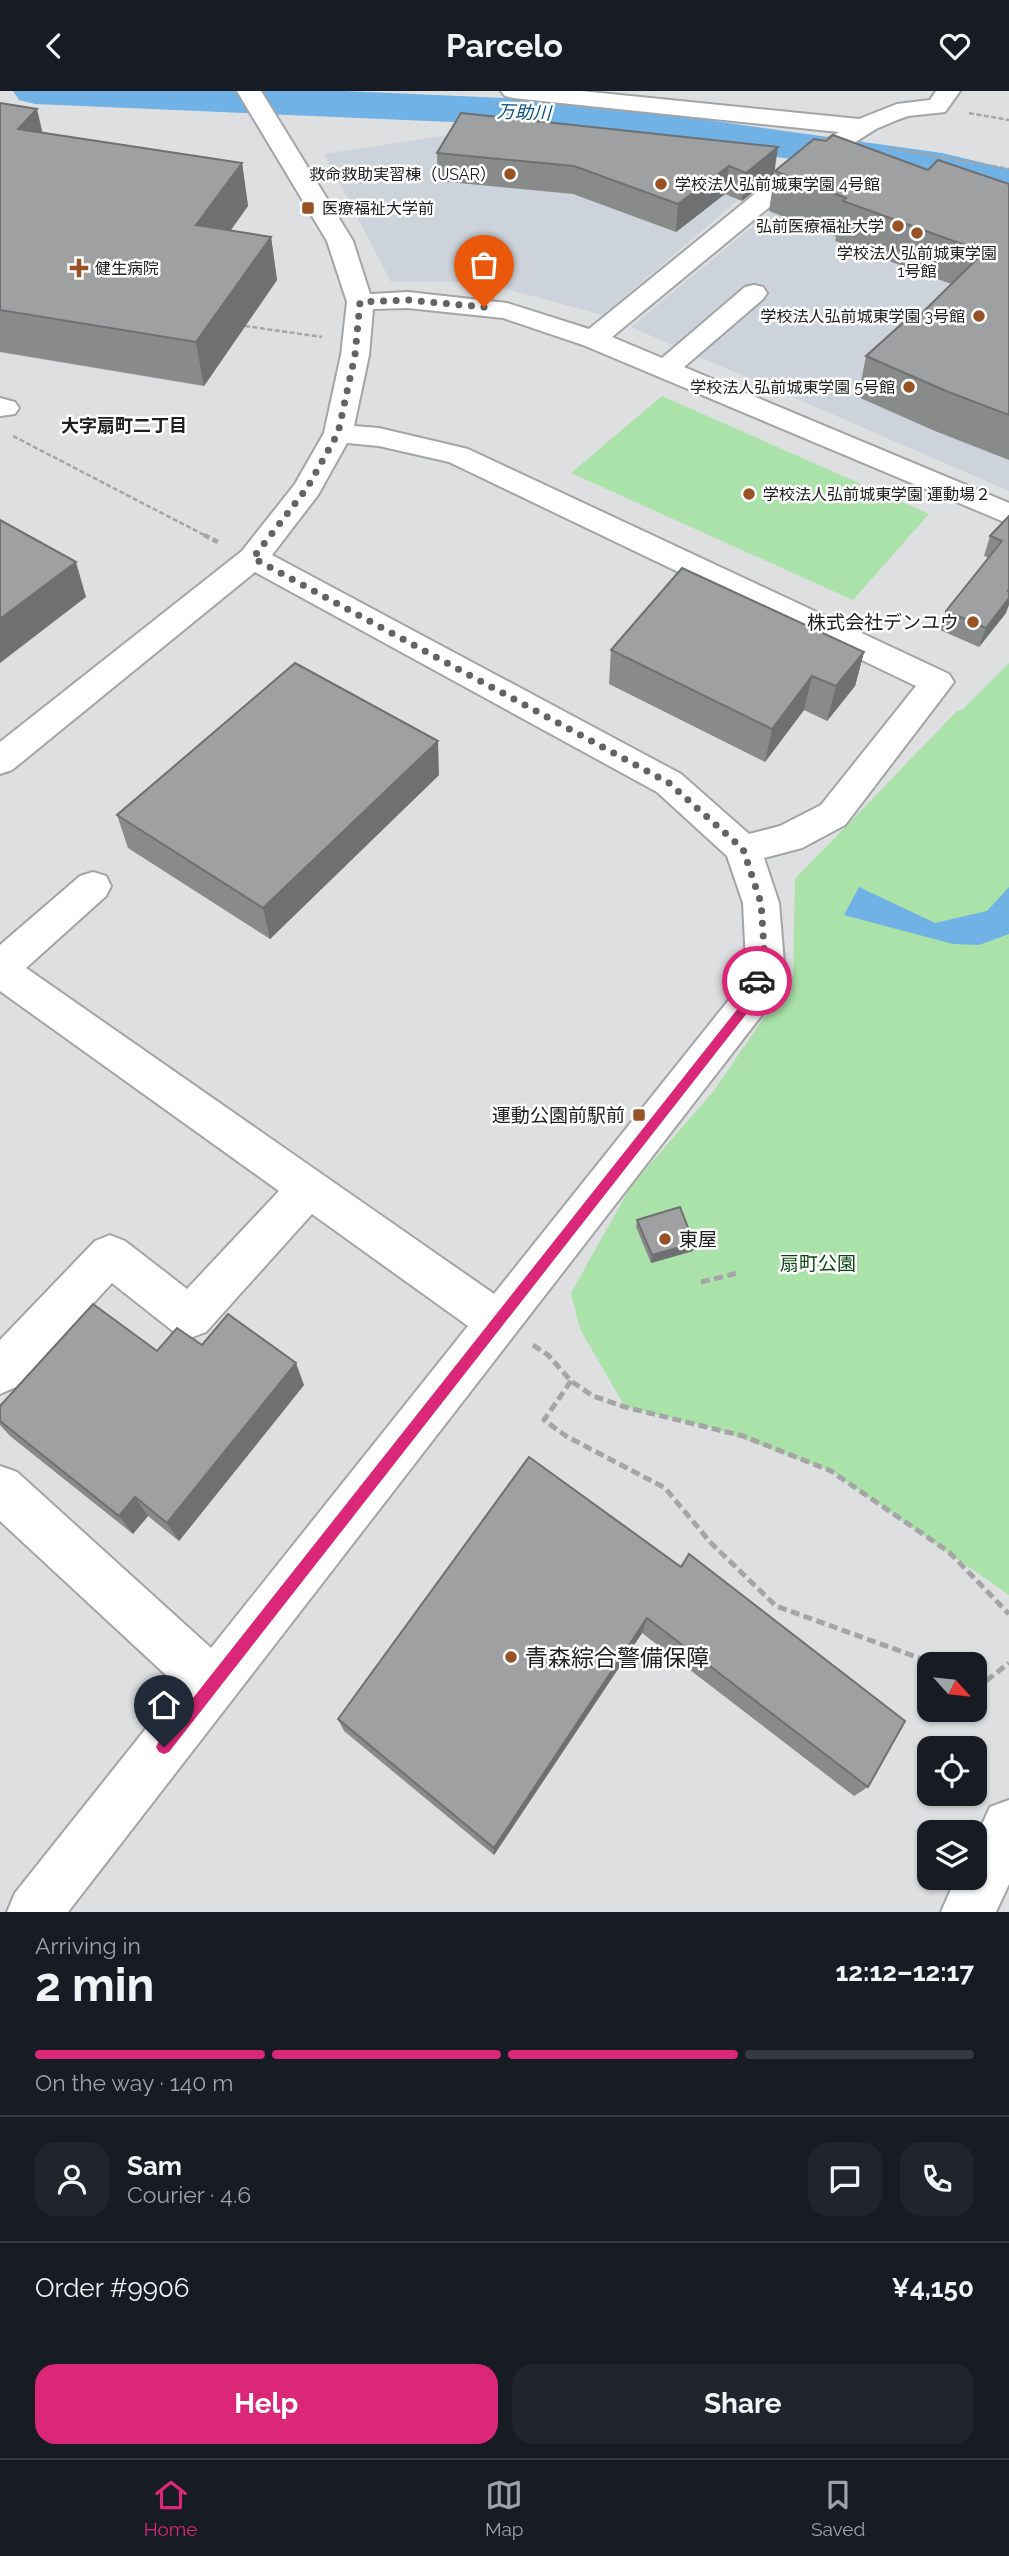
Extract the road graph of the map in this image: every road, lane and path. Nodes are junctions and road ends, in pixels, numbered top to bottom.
1 (513, 91) edge
2 (885, 91) edge
3 (948, 91) edge
4 (250, 93) edge
5 (915, 108) junction
6 (852, 135) junction
7 (1009, 169) edge
8 (754, 293) dead end
9 (360, 302) junction
10 (245, 326) dead end
11 (334, 339) dead end
12 (593, 339) junction
13 (665, 369) junction
14 (338, 433) junction
15 (12, 436) dead end
16 (1009, 514) edge
17 (253, 558) junction
18 (0, 761) edge
19 (743, 849) junction
20 (93, 886) dead end
21 (0, 969) edge
22 (309, 1188) junction
23 (738, 1273) dead end
24 (701, 1282) dead end
25 (498, 1322) junction
26 (0, 1371) edge
27 (571, 1381) junction
28 (0, 1489) edge
29 (1009, 1614) edge
30 (917, 1657) edge
31 (1009, 1663) edge
32 (987, 1680) edge
33 (213, 1684) junction
34 (1009, 1826) edge
35 (34, 1912) edge
36 (968, 1912) edge

1 - 6 street
2 - 5 street
3 - 5 street
4 - 9 street
5 - 6 street
6 - 7 path
6 - 12 street
8 - 13 street
9 - 12 street
9 - 14 street
10 - 11 path
12 - 13 street
13 - 16 street
14 - 17 street
14 - 19 street
15 - 17 path
17 - 18 street
17 - 19 street
19 - 25 street
20 - 21 street
21 - 22 street
22 - 25 street
22 - 26 street
23 - 24 path
25 - 27 path
25 - 33 street
27 - 29 path
27 - 30 path
28 - 33 street
31 - 32 path
33 - 35 street
34 - 36 street

